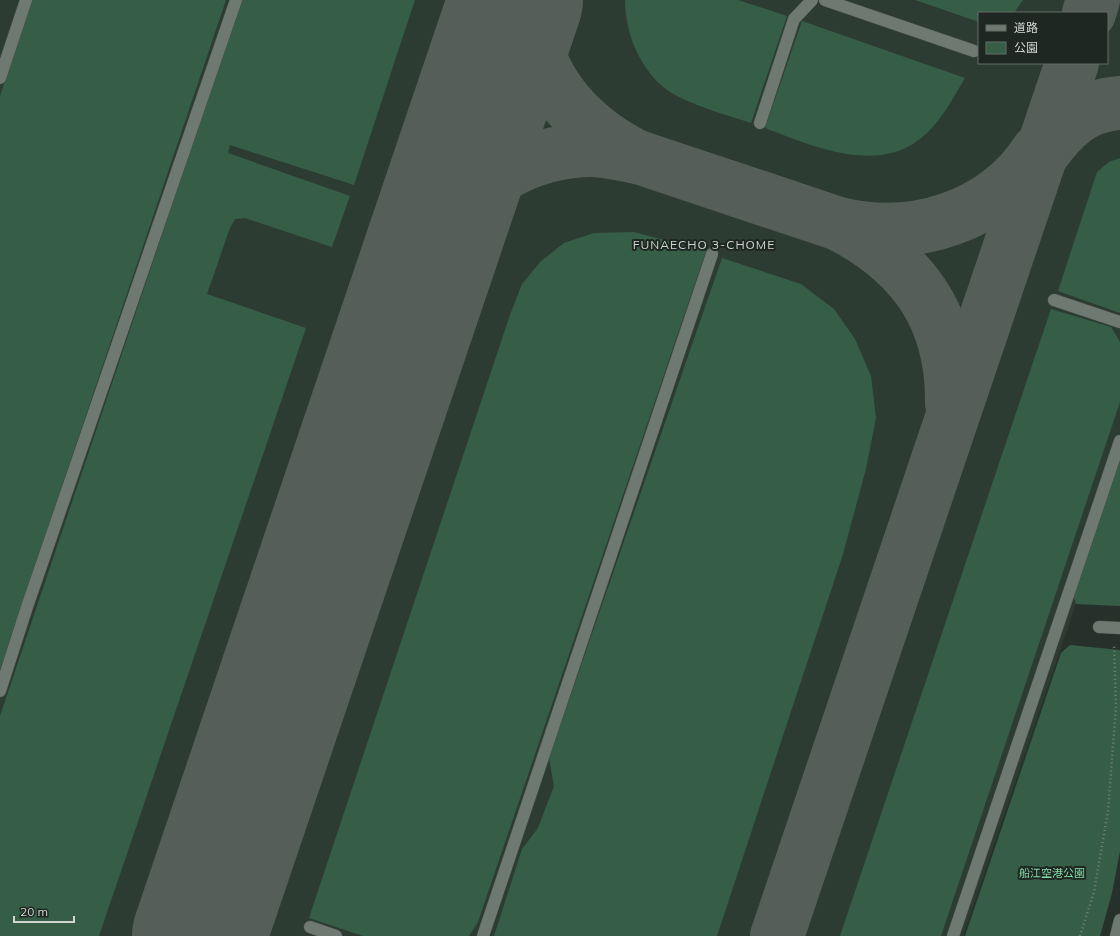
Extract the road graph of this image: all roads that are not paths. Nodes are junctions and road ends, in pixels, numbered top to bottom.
1 (26, 0) edge
2 (236, 0) edge
3 (812, 0) edge
4 (825, 0) edge
5 (974, 51) dead end
6 (0, 78) edge
7 (760, 123) dead end
8 (712, 254) dead end
9 (1054, 300) dead end
10 (1120, 322) edge
11 (1120, 441) edge
12 (1099, 626) dead end
13 (1117, 627) edge
14 (0, 691) edge
15 (1120, 920) edge
16 (310, 927) dead end
17 (336, 936) edge
18 (483, 936) edge
19 (953, 936) edge
20 (1116, 936) edge

1 - 6 street
2 - 14 street
3 - 7 street
4 - 5 street
8 - 18 street
9 - 10 street
11 - 19 street
12 - 13 street
15 - 20 street
16 - 17 street

